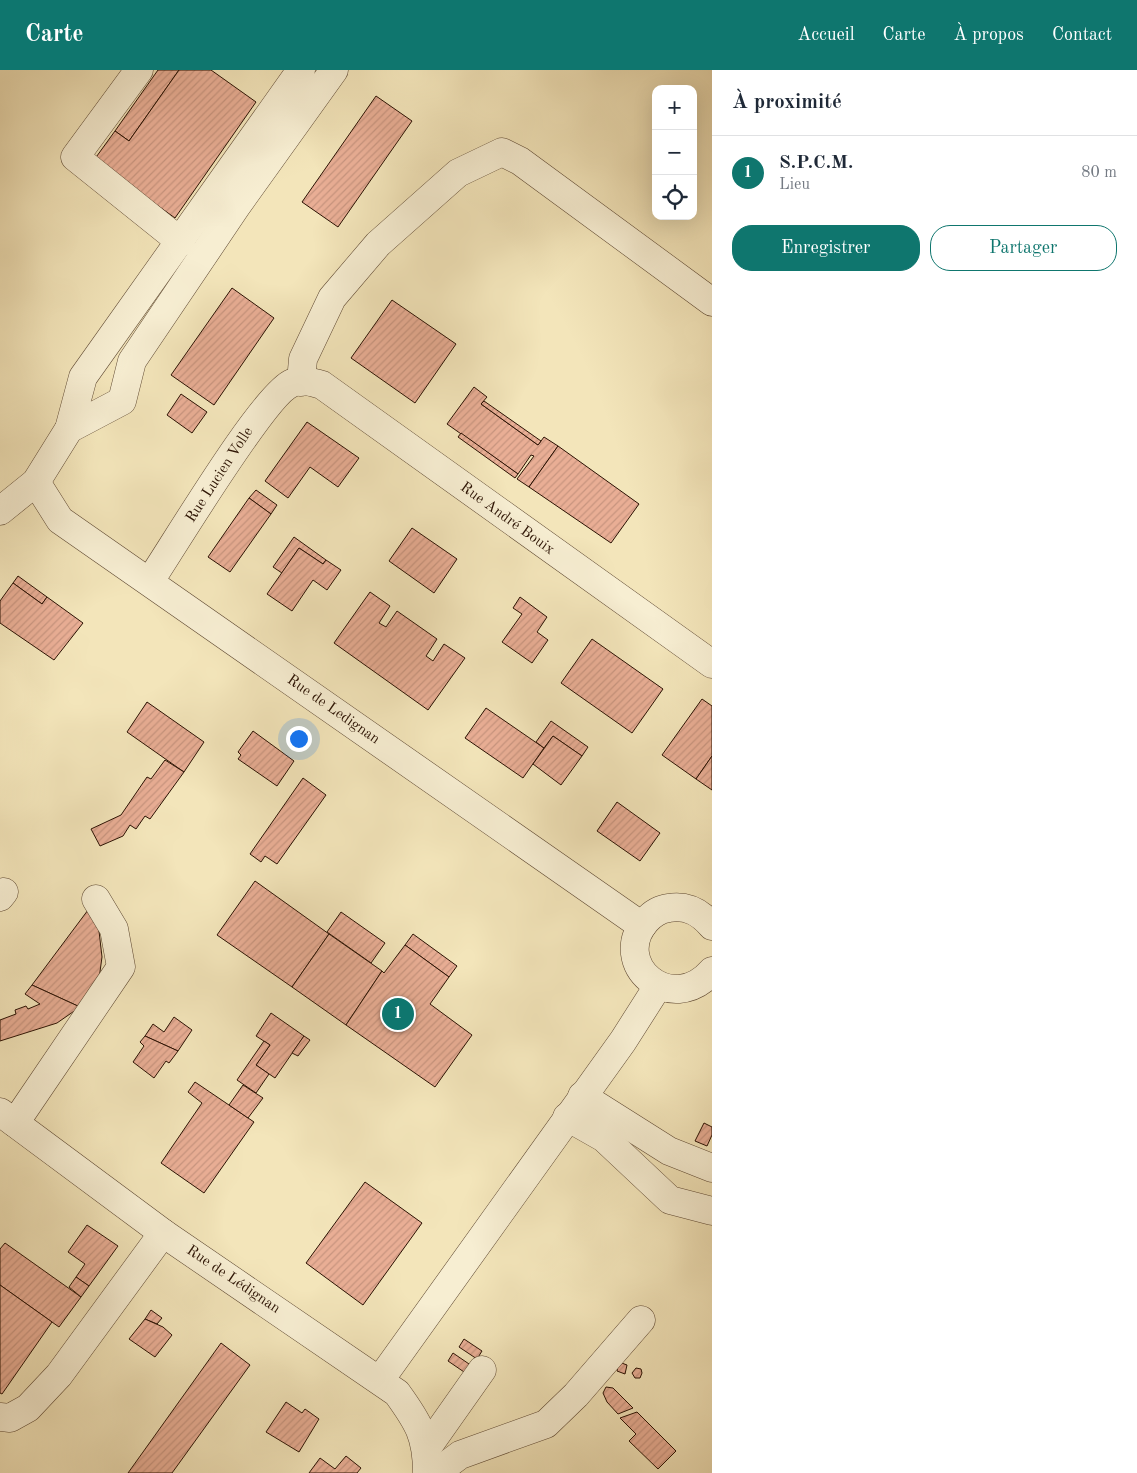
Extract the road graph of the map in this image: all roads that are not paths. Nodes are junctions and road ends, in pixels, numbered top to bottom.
1 (139, 70) edge
2 (334, 70) edge
3 (292, 73) edge
4 (181, 242) junction
5 (712, 302) edge
6 (301, 382) junction
7 (69, 429) junction
8 (36, 482) junction
9 (0, 511) edge
10 (150, 581) junction
11 (712, 664) edge
12 (96, 899) dead end
13 (709, 915) edge
14 (642, 926) junction
15 (712, 971) edge
16 (658, 986) junction
17 (575, 1107) junction
18 (7, 1117) edge
19 (712, 1168) edge
20 (712, 1211) edge
21 (163, 1233) junction
22 (641, 1320) dead end
23 (482, 1370) dead end
24 (380, 1380) junction
25 (0, 1417) edge
26 (430, 1465) edge

1 - 4 street
2 - 7 street
3 - 4 street
4 - 7 street
5 - 6 street
6 - 10 street, Rue Lucien Volle
6 - 11 street, Rue André Bouix
7 - 8 street
8 - 9 street
8 - 10 street, Rue de Ledignan
10 - 14 street, Rue de Ledignan
12 - 18 street
13 - 14 street
14 - 16 street
15 - 16 street
16 - 17 street
17 - 19 street
17 - 20 street
17 - 24 street
18 - 21 street, Rue de Lédignan
21 - 24 street, Rue de Lédignan
21 - 25 street
22 - 26 street
23 - 26 street
24 - 26 street, Rue de Lédignan

